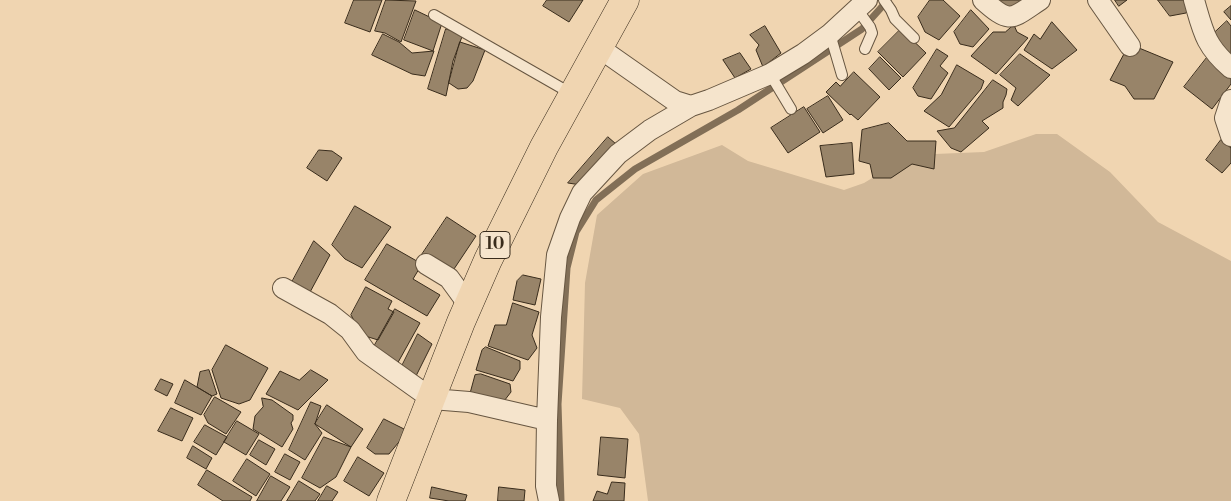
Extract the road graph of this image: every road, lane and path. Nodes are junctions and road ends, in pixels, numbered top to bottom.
1 (625, 0) edge
2 (884, 0) edge
3 (983, 0) edge
4 (1040, 0) edge
5 (1098, 0) edge
6 (1194, 0) edge
7 (862, 9) edge
8 (434, 15) dead end
9 (832, 38) junction
10 (914, 38) dead end
11 (1130, 46) dead end
12 (598, 47) junction
13 (864, 49) dead end
14 (1231, 68) edge
15 (842, 75) dead end
16 (775, 82) junction
17 (573, 94) junction
18 (1231, 100) edge
19 (691, 106) junction
20 (791, 109) dead end
21 (1231, 136) edge
22 (426, 264) dead end
23 (283, 288) dead end
24 (468, 304) junction
25 (432, 399) junction
26 (547, 420) junction
27 (391, 501) edge
28 (549, 501) edge

1 - 12 highway, 10
2 - 10 lane
3 - 4 street
5 - 11 street
6 - 14 street
7 - 9 street
7 - 13 lane
8 - 17 lane
9 - 15 lane
9 - 16 street
12 - 17 highway, 10
12 - 19 street
16 - 19 street
16 - 20 lane
17 - 24 highway, 10
18 - 21 street
19 - 26 street
22 - 24 street
23 - 25 street
24 - 25 highway, 10
25 - 26 street
25 - 27 highway, 10
26 - 28 street

